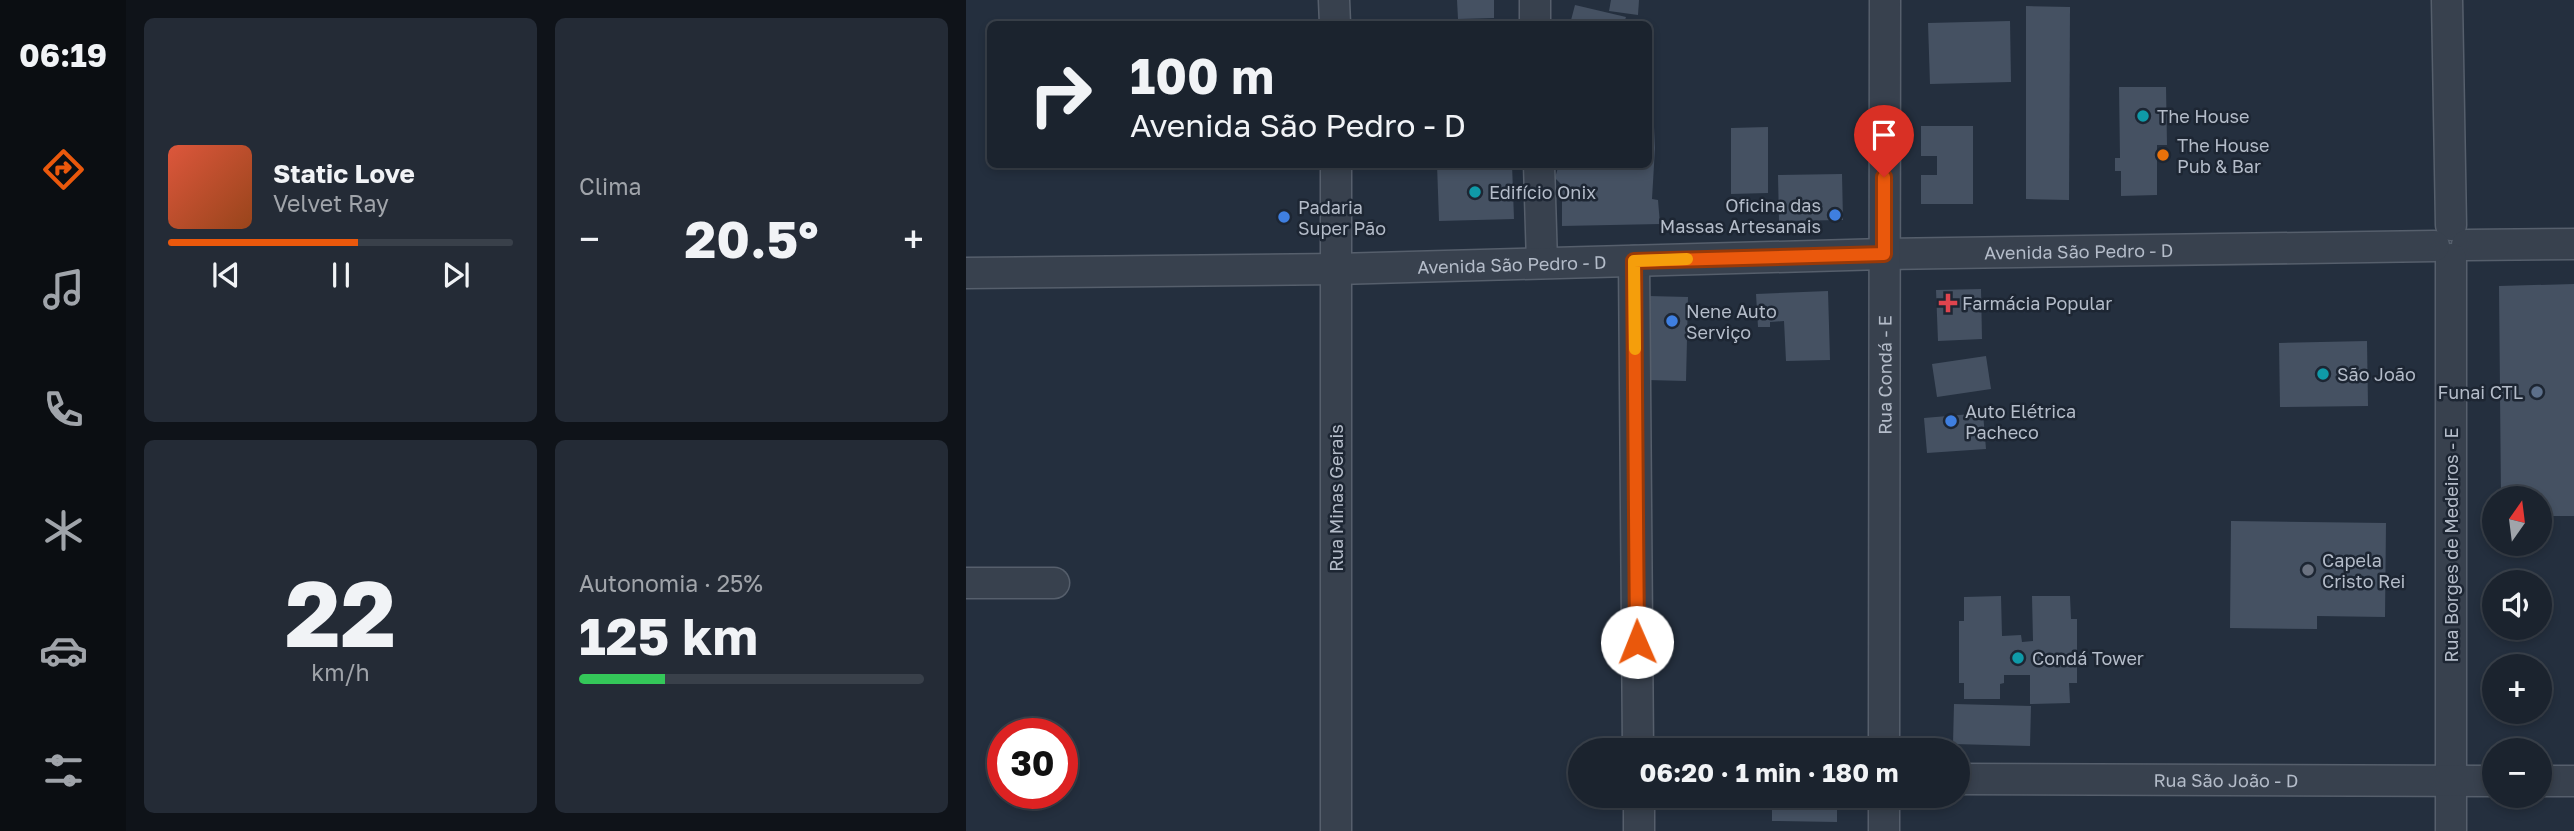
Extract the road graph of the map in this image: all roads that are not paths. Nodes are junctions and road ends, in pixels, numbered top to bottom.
1 (1334, 0) edge
2 (1535, 0) edge
3 (1885, 0) edge
4 (2447, 0) edge
5 (1335, 21) edge
6 (1535, 21) edge
7 (1336, 168) edge
8 (1539, 168) edge
9 (2451, 244) junction
10 (2574, 244) edge
11 (1884, 254) junction
12 (1634, 261) junction
13 (1542, 263) junction
14 (1337, 269) junction
15 (966, 273) edge
16 (966, 583) edge
17 (1055, 583) dead end
18 (1638, 738) edge
19 (1884, 738) edge
20 (1970, 779) edge
21 (2451, 781) junction
22 (2482, 781) edge
23 (2552, 781) edge
24 (2574, 781) edge
25 (1639, 808) edge
26 (1884, 808) edge
27 (1336, 831) edge
28 (1639, 831) edge
29 (1884, 831) edge
30 (2451, 831) edge

1 - 5 street
2 - 6 street
3 - 11 street, Rua Condá - E
4 - 9 street, Rua Borges de Medeiros - E
7 - 14 street, Rua Minas Gerais
8 - 13 street
9 - 10 street, Avenida São Pedro - D
9 - 11 street, Avenida São Pedro - D
9 - 21 street, Rua Borges de Medeiros - E
11 - 12 street, Avenida São Pedro - D
11 - 19 street, Rua Condá - E
12 - 13 street, Avenida São Pedro - D
12 - 18 street
13 - 14 street, Avenida São Pedro - D
14 - 15 street, Avenida São Pedro - D
14 - 27 street, Rua Minas Gerais
16 - 17 street
20 - 21 street, Rua São João - D
21 - 22 street, Rua São João - D
21 - 30 street, Rua Borges de Medeiros - E
23 - 24 street
25 - 28 street
26 - 29 street

